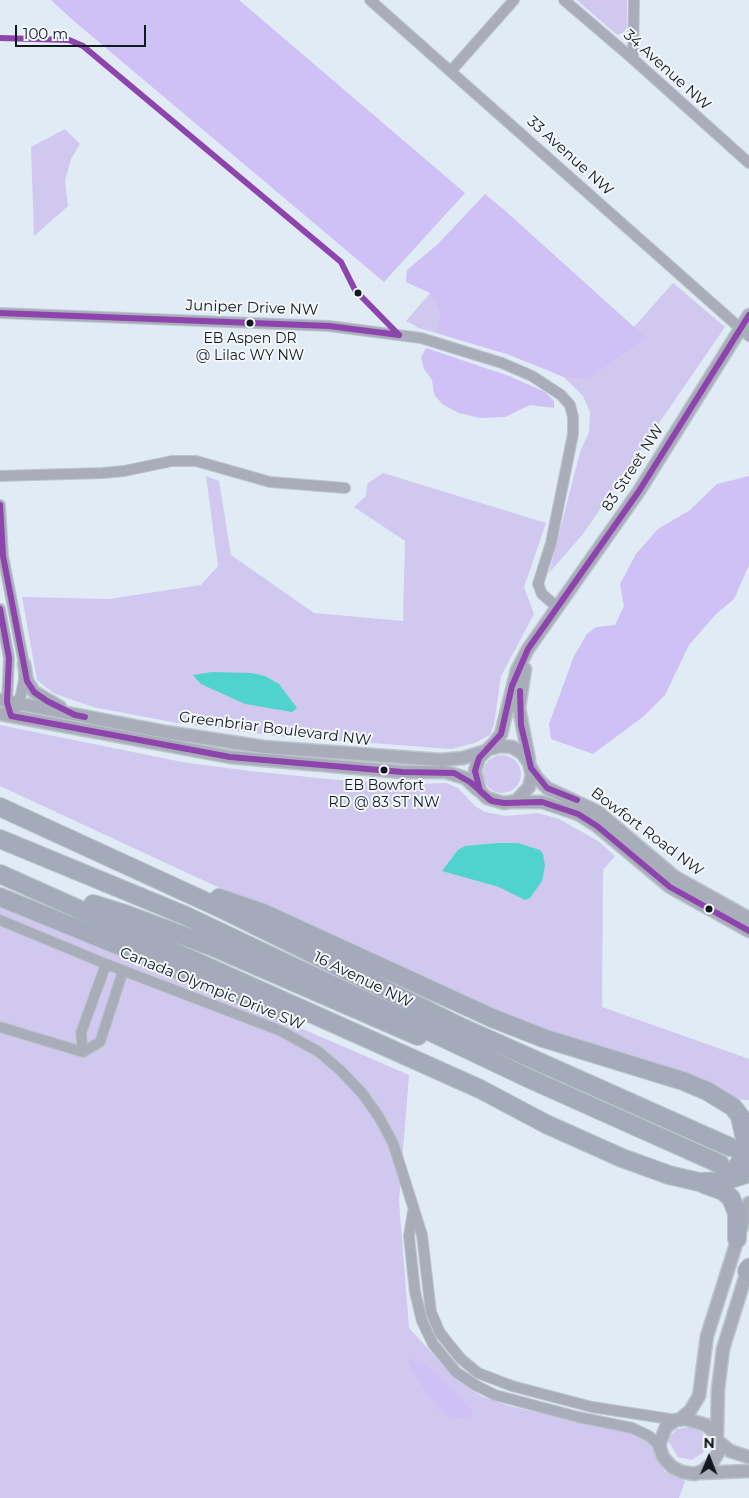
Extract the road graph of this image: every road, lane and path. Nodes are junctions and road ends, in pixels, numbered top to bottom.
1 (370, 0) edge
2 (514, 0) edge
3 (564, 0) edge
4 (634, 0) edge
5 (633, 59) junction
6 (452, 71) junction
7 (749, 163) edge
8 (0, 313) edge
9 (749, 315) edge
10 (745, 332) edge
11 (0, 476) edge
12 (344, 488) dead end
13 (0, 505) edge
14 (557, 607) junction
15 (0, 609) edge
16 (538, 634) junction
17 (24, 664) junction
18 (9, 702) edge
19 (5, 715) edge
20 (75, 715) junction
21 (488, 749) junction
22 (530, 766) junction
23 (480, 791) junction
24 (509, 803) junction
25 (0, 807) edge
26 (0, 839) edge
27 (138, 869) junction
28 (0, 874) edge
29 (34, 888) junction
30 (0, 897) edge
31 (749, 918) edge
32 (0, 920) edge
33 (749, 930) edge
34 (106, 964) junction
35 (123, 971) junction
36 (0, 1027) edge
37 (83, 1052) junction
38 (530, 1078) junction
39 (480, 1089) junction
40 (744, 1108) edge
41 (749, 1128) edge
42 (730, 1147) dead end
43 (720, 1164) dead end
44 (749, 1173) edge
45 (698, 1182) junction
46 (717, 1182) junction
47 (749, 1203) edge
48 (413, 1211) junction
49 (737, 1239) junction
50 (748, 1268) edge
51 (678, 1419) junction
52 (717, 1439) junction
53 (659, 1445) junction
54 (749, 1457) edge
55 (749, 1471) edge
56 (694, 1474) junction

1 - 6 street, 33 Avenue NW
2 - 6 street
3 - 5 street, 34 Avenue NW
4 - 5 street
5 - 7 street, 34 Avenue NW
6 - 10 street, 33 Avenue NW
8 - 14 street, Juniper Drive NW
9 - 10 street, 83 Street NW
10 - 14 street, 83 Street NW
11 - 12 street
13 - 17 street
14 - 16 street, 83 Street NW
15 - 18 street
16 - 21 street, 83 Street NW
16 - 22 street, 83 Street NW
17 - 18 street
17 - 20 street
18 - 19 street
18 - 20 street, Greenbriar Boulevard NW
19 - 23 street, Greenbriar Boulevard NW
20 - 21 street, Greenbriar Boulevard NW
21 - 22 street
21 - 23 street
22 - 24 street
22 - 31 street, Bowfort Road NW
23 - 24 street
24 - 33 street, Bowfort Road NW
25 - 27 highway, 16 Avenue NW
26 - 38 highway, 16 Avenue NW
27 - 40 highway
27 - 42 highway, 16 Avenue NW
28 - 29 highway
29 - 38 highway
29 - 39 highway
30 - 39 highway
32 - 34 street, Canada Olympic Drive SW
34 - 35 street, Canada Olympic Drive SW
34 - 37 street
35 - 37 street
35 - 48 street, Canada Olympic Drive SW
36 - 37 street
38 - 43 highway, 16 Avenue NW
39 - 45 highway
40 - 41 highway
40 - 46 highway
44 - 46 highway
45 - 46 highway
45 - 49 highway
47 - 49 street
48 - 51 street, Canada Olympic Drive SW
48 - 53 street, Canada Olympic Drive SW
49 - 51 street
50 - 52 street
51 - 52 street
51 - 53 street
52 - 54 street
52 - 56 street
53 - 56 street
55 - 56 street

